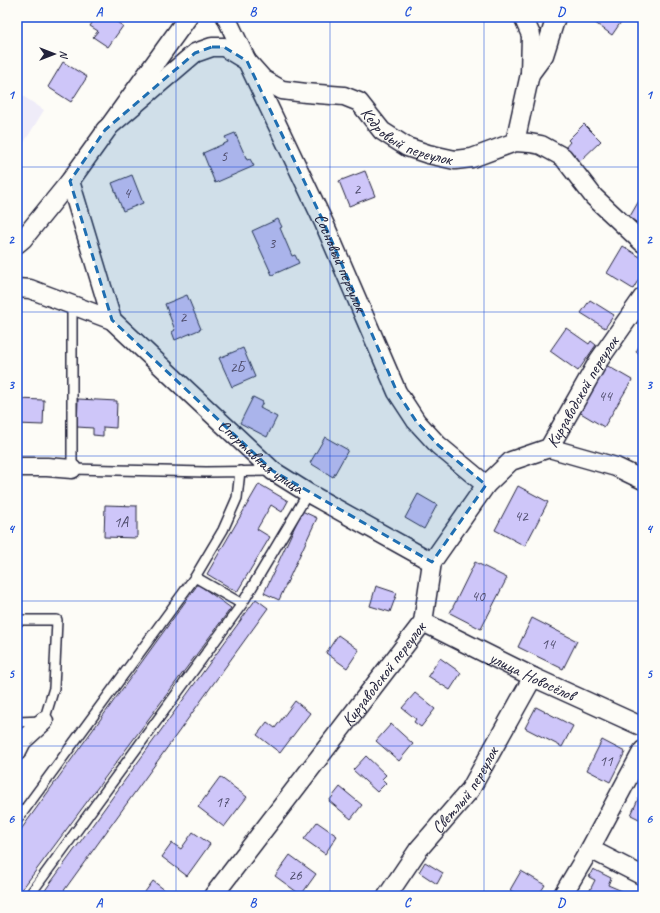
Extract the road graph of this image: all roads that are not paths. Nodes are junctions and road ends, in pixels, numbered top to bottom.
1 (188, 17) edge
2 (226, 17) edge
3 (523, 17) edge
4 (556, 17) edge
5 (247, 61) junction
6 (530, 74) junction
7 (106, 130) junction
8 (515, 142) junction
9 (70, 181) junction
10 (643, 243) edge
11 (17, 244) edge
12 (17, 288) edge
13 (643, 297) edge
14 (72, 304) junction
15 (112, 320) junction
16 (549, 448) junction
17 (17, 467) edge
18 (72, 469) junction
19 (240, 470) junction
20 (273, 471) junction
21 (643, 480) edge
22 (486, 484) junction
23 (308, 493) junction
24 (432, 562) junction
25 (195, 577) junction
26 (242, 604) junction
27 (17, 620) edge
28 (423, 622) junction
29 (534, 677) junction
30 (44, 721) junction
31 (17, 722) edge
32 (643, 727) edge
33 (643, 750) edge
34 (17, 751) edge
35 (17, 820) edge
36 (590, 849) junction
37 (643, 876) edge
38 (29, 896) edge
39 (213, 896) edge
40 (388, 896) edge
41 (562, 896) edge

1 - 7 street
2 - 5 street, Сосновый переулок
3 - 6 street
4 - 6 street
5 - 7 street, Кедровый переулок
5 - 8 street, Кедровый переулок
5 - 22 street, Сосновый переулок
6 - 8 street
7 - 9 street
8 - 10 street, Кедровый переулок
9 - 11 street
9 - 15 street
12 - 14 street, Спортивная улица
13 - 16 street, Кирзаводской переулок
14 - 15 street, Спортивная улица
14 - 18 lane
15 - 20 street, Спортивная улица
16 - 21 street
16 - 22 street, Кирзаводской переулок
17 - 18 street
18 - 19 lane
19 - 20 lane
19 - 25 lane
20 - 23 street, Спортивная улица
22 - 24 street, Кирзаводской переулок
23 - 24 street, Спортивная улица
23 - 26 lane
24 - 28 street, Кирзаводской переулок
25 - 26 lane
25 - 35 lane
26 - 38 lane
27 - 30 lane
28 - 29 street, улица Новосёлов
28 - 39 street, Кирзаводской переулок
29 - 32 street, улица Новосёлов
29 - 40 street, Светлый переулок
30 - 31 lane
30 - 34 street
33 - 36 street
36 - 37 street
36 - 41 street

